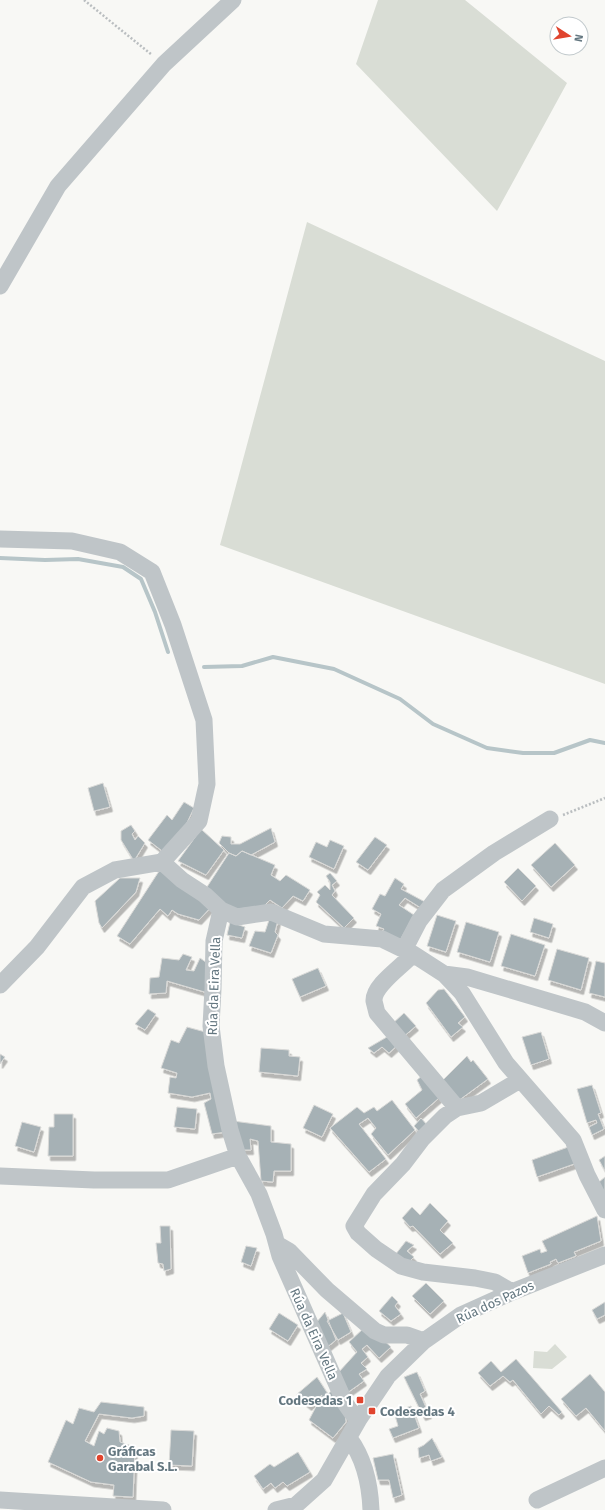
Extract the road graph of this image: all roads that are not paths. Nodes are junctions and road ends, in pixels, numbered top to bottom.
1 (233, 0) edge
2 (0, 286) edge
3 (0, 539) edge
4 (550, 819) road end
5 (162, 862) junction
6 (221, 910) junction
7 (408, 952) junction
8 (444, 974) junction
9 (0, 984) edge
10 (605, 1023) edge
11 (520, 1080) junction
12 (457, 1108) junction
13 (238, 1156) junction
14 (0, 1176) edge
15 (605, 1210) edge
16 (277, 1244) junction
17 (605, 1255) edge
18 (512, 1292) junction
19 (424, 1341) junction
20 (360, 1419) junction
21 (349, 1438) junction
22 (605, 1468) edge
23 (0, 1500) edge
24 (537, 1500) dead end
25 (163, 1510) edge
26 (276, 1510) edge
27 (371, 1510) edge

1 - 2 street
3 - 5 street
4 - 7 street
5 - 6 street
5 - 9 street
6 - 7 street
6 - 13 street, Rúa da Eira Vella
7 - 8 street
7 - 12 street
8 - 10 street
8 - 11 street
11 - 12 street
11 - 15 street
12 - 18 street
13 - 14 street
13 - 16 street, Rúa da Eira Vella
16 - 19 street, Rúa da Eira Vella
16 - 20 street, Rúa da Eira Vella
17 - 18 street, Rúa dos Pazos
18 - 19 street, Rúa dos Pazos
19 - 20 street, Rúa dos Pazos
20 - 21 street, Rúa dos Pazos
21 - 26 street, Rúa dos Pazos
21 - 27 street
22 - 24 street
23 - 25 street

